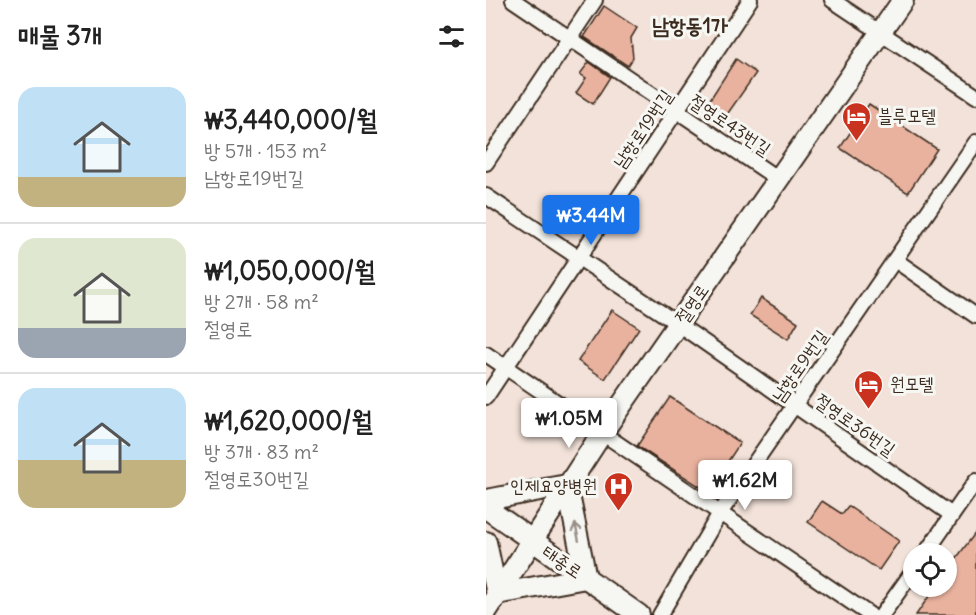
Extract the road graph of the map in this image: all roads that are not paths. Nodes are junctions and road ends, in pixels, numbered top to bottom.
1 (513, 0) edge
2 (595, 0) edge
3 (750, 0) edge
4 (832, 0) edge
5 (903, 0) edge
6 (880, 33) junction
7 (569, 38) junction
8 (976, 96) edge
9 (677, 110) junction
10 (976, 142) edge
11 (486, 163) edge
12 (778, 179) junction
13 (486, 196) edge
14 (579, 257) junction
15 (895, 260) junction
16 (976, 316) edge
17 (678, 324) junction
18 (486, 354) edge
19 (505, 367) junction
20 (486, 397) edge
21 (795, 405) junction
22 (602, 433) junction
23 (976, 481) edge
24 (567, 485) junction
25 (486, 500) edge
26 (486, 508) edge
27 (720, 513) junction
28 (952, 515) junction
29 (531, 541) junction
30 (486, 542) edge
31 (933, 543) edge
32 (586, 578) junction
33 (903, 585) edge
34 (497, 594) junction
35 (486, 612) edge
36 (639, 615) edge
37 (660, 615) edge
38 (870, 615) edge
39 (882, 615) edge

1 - 7 street, 절영로43번길
2 - 7 street
3 - 9 street, 남항로19번길
4 - 6 street
5 - 6 main road, 절영로
6 - 8 street
6 - 12 main road, 절영로
7 - 9 street, 절영로43번길
7 - 11 street
9 - 12 street, 절영로43번길
9 - 14 street, 남항로19번길
10 - 15 street, 남항로9번길
12 - 17 main road, 절영로
13 - 14 street, 절영로36번길
14 - 17 street, 절영로36번길
14 - 19 street, 남항로19번길
15 - 16 street
15 - 21 street, 남항로9번길
17 - 21 street, 절영로36번길
17 - 22 main road, 절영로
18 - 19 street
19 - 20 street, 남항로19번길
19 - 22 street
21 - 27 street, 남항로9번길
21 - 28 street, 절영로36번길
22 - 24 main road, 절영로
22 - 27 street
23 - 28 street
24 - 25 main road
24 - 29 main road, 절영로
32 -> 24 main road
26 - 29 main road, 태종로
27 - 37 street, 남항로9번길
27 - 38 street
28 - 31 street
29 - 32 main road, 태종로
29 - 34 main road, 절영로
30 - 34 main road
32 - 34 main road
32 - 36 main road, 태종로
33 - 39 street
34 - 35 main road, 절영로

